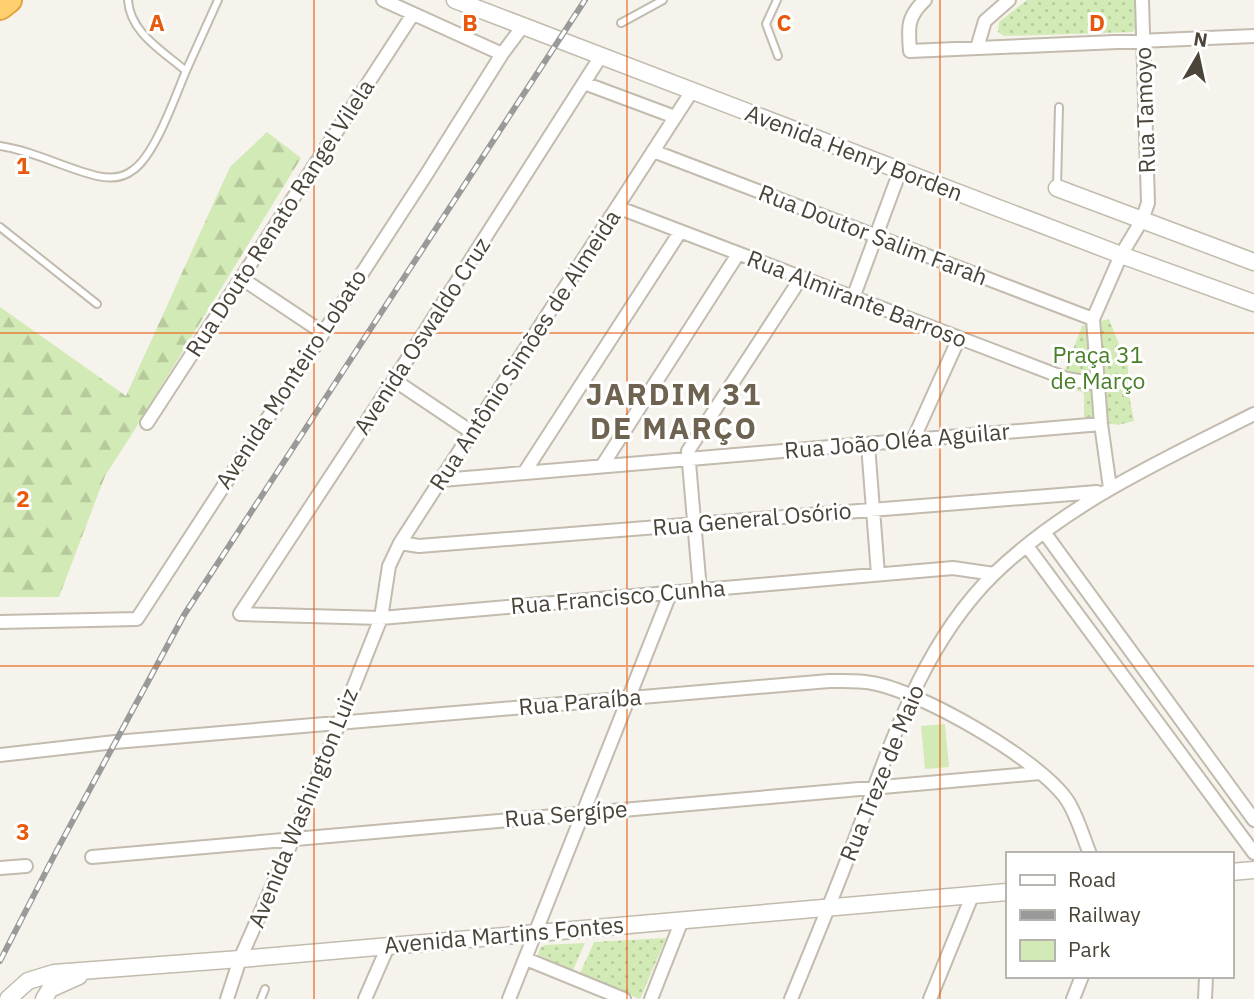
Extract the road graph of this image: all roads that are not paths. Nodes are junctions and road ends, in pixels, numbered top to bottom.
1 (9, 0) edge
2 (128, 0) edge
3 (218, 0) edge
4 (383, 0) edge
5 (455, 0) edge
6 (663, 0) edge
7 (777, 0) edge
8 (925, 0) edge
9 (1009, 0) edge
10 (1142, 0) edge
11 (0, 7) edge
12 (413, 13) junction
13 (621, 23) dead end
14 (523, 26) junction
15 (1254, 36) edge
16 (1143, 41) junction
17 (977, 47) junction
18 (502, 54) junction
19 (601, 56) junction
20 (778, 56) dead end
21 (186, 71) junction
22 (584, 83) junction
23 (692, 91) junction
24 (1059, 107) dead end
25 (675, 117) junction
26 (0, 146) edge
27 (653, 151) junction
28 (901, 170) junction
29 (1057, 188) joint
30 (617, 207) junction
31 (1142, 220) junction
32 (0, 227) edge
33 (680, 232) junction
34 (876, 236) junction
35 (738, 254) junction
36 (1121, 255) junction
37 (1254, 262) edge
38 (241, 278) junction
39 (801, 278) junction
40 (853, 298) junction
41 (1254, 303) edge
42 (97, 304) dead end
43 (1093, 319) junction
44 (322, 332) junction
45 (960, 338) junction
46 (394, 380) junction
47 (1098, 384) junction
48 (1254, 414) edge
49 (147, 423) dead end
50 (1101, 424) junction
51 (473, 433) junction
52 (913, 440) junction
53 (868, 445) junction
54 (689, 459) junction
55 (601, 466) junction
56 (524, 473) junction
57 (442, 480) junction
58 (1107, 490) junction
59 (873, 509) junction
60 (696, 525) junction
61 (1044, 532) junction
62 (400, 543) junction
63 (1027, 546) junction
64 (878, 574) junction
65 (994, 574) junction
66 (700, 590) junction
67 (670, 594) junction
68 (240, 614) joint
69 (381, 618) junction
70 (0, 622) edge
71 (911, 696) junction
72 (630, 698) junction
73 (337, 723) junction
74 (0, 755) edge
75 (1040, 774) junction
76 (874, 789) junction
77 (584, 813) junction
78 (1254, 820) edge
79 (293, 839) junction
80 (1089, 852) edge
81 (1254, 853) edge
82 (92, 857) dead end
83 (26, 866) dead end
84 (0, 868) edge
85 (1254, 870) edge
86 (1233, 872) edge
87 (1006, 892) edge
88 (972, 895) junction
89 (829, 907) junction
90 (682, 920) junction
91 (536, 933) junction
92 (389, 944) junction
93 (240, 959) junction
94 (526, 959) junction
95 (90, 970) junction
96 (1081, 978) edge
97 (1206, 978) edge
98 (265, 989) dead end
99 (231, 998) edge
100 (8, 999) edge
101 (44, 999) edge
102 (261, 999) edge
103 (365, 999) edge
104 (509, 999) edge
105 (624, 999) edge
106 (651, 999) edge
107 (791, 999) edge
108 (930, 999) edge
109 (1073, 999) edge
110 (1205, 999) edge

1 - 11 highway
2 - 21 lane
3 - 21 lane
4 - 12 street
5 - 14 street, Avenida Henry Borden
6 - 13 lane
7 - 20 lane
8 - 17 street
9 - 17 street
10 - 16 street, Rua Tamoyo
12 - 18 street
12 - 38 street, Rua Douto Renato Rangel Vilela
14 - 18 street, Avenida Monteiro Lobato
14 - 19 street, Avenida Henry Borden
15 - 16 street
16 - 17 street
16 - 31 street, Rua Tamoyo
18 - 44 street, Avenida Monteiro Lobato
19 - 22 street, Avenida Oswaldo Cruz
19 - 23 street, Avenida Henry Borden
21 - 26 lane
22 - 25 street
22 - 46 street, Avenida Oswaldo Cruz
23 - 25 street, Rua Antônio Simões de Almeida
23 - 28 street, Avenida Henry Borden
24 - 29 lane
25 - 27 street, Rua Antônio Simões de Almeida
27 - 30 street, Rua Antônio Simões de Almeida
27 - 34 street, Rua Doutor Salim Farah
28 - 34 street
28 - 36 street, Avenida Henry Borden
29 - 31 street
30 - 33 street, Rua Almirante Barroso
30 - 51 street, Rua Antônio Simões de Almeida
31 - 36 street
31 - 37 street
32 - 42 lane
33 - 35 street, Rua Almirante Barroso
33 - 56 street
34 - 40 street
34 - 43 street, Rua Doutor Salim Farah
35 - 39 street, Rua Almirante Barroso
35 - 55 street
36 - 41 street, Avenida Henry Borden
36 - 43 street
38 - 44 street
38 - 49 street, Rua Douto Renato Rangel Vilela
39 - 40 street, Rua Almirante Barroso
39 - 54 street
40 - 45 street, Rua Almirante Barroso
43 - 47 street
44 - 70 street, Avenida Monteiro Lobato
45 - 47 street, Rua Almirante Barroso
45 - 52 street
46 - 51 street
46 - 68 street, Avenida Oswaldo Cruz
47 - 50 street
48 - 58 street, Rua Treze de Maio
50 - 52 street, Rua João Oléa Aguilar
50 - 58 street
51 - 57 street, Rua Antônio Simões de Almeida
52 - 53 street, Rua João Oléa Aguilar
53 - 54 street, Rua João Oléa Aguilar
53 - 59 street
54 - 55 street, Rua João Oléa Aguilar
54 - 60 street
55 - 56 street, Rua João Oléa Aguilar
56 - 57 street, Rua João Oléa Aguilar
57 - 62 street, Rua Antônio Simões de Almeida
58 - 59 street, Rua General Osório
58 - 61 street, Rua Treze de Maio
59 - 60 street, Rua General Osório
59 - 64 street
60 - 62 street, Rua General Osório
60 - 66 street
61 - 63 street, Rua Treze de Maio
61 - 78 street
62 - 69 street, Rua Antônio Simões de Almeida
63 - 65 street, Rua Treze de Maio
63 - 81 street
64 - 65 street, Rua Francisco Cunha
64 - 66 street, Rua Francisco Cunha
65 - 71 street, Rua Treze de Maio
66 - 67 street, Rua Francisco Cunha
67 - 69 street, Rua Francisco Cunha
67 - 72 street
68 - 69 street, Rua Francisco Cunha
69 - 73 street, Avenida Washington Luiz
71 - 72 street, Rua Paraíba
71 - 75 street, Rua Paraíba
71 - 76 street, Rua Treze de Maio
72 - 73 street, Rua Paraíba
72 - 77 street
73 - 74 street, Rua Paraíba
73 - 79 street, Avenida Washington Luiz
75 - 76 street, Rua Sergípe
75 - 80 street, Rua Paraíba
76 - 77 street, Rua Sergípe
76 - 89 street, Rua Treze de Maio
77 - 79 street, Rua Sergípe
77 - 91 street
79 - 82 street, Rua Sergípe
79 - 93 street, Avenida Washington Luiz
83 - 84 street
85 - 86 street
87 - 88 street, Avenida Martins Fontes
88 - 89 street, Avenida Martins Fontes
88 - 108 street
89 - 90 street, Avenida Martins Fontes
89 - 107 street, Rua Treze de Maio
90 - 91 street, Avenida Martins Fontes
90 - 106 street
91 - 92 street, Avenida Martins Fontes
91 - 94 street
92 - 93 street, Avenida Martins Fontes
92 - 103 street
93 - 95 street, Avenida Martins Fontes
93 - 99 street, Avenida Washington Luiz
94 - 104 street
94 - 105 street
95 - 100 street, Avenida Martins Fontes
95 - 101 street
96 - 109 street
97 - 110 street
98 - 102 lane

